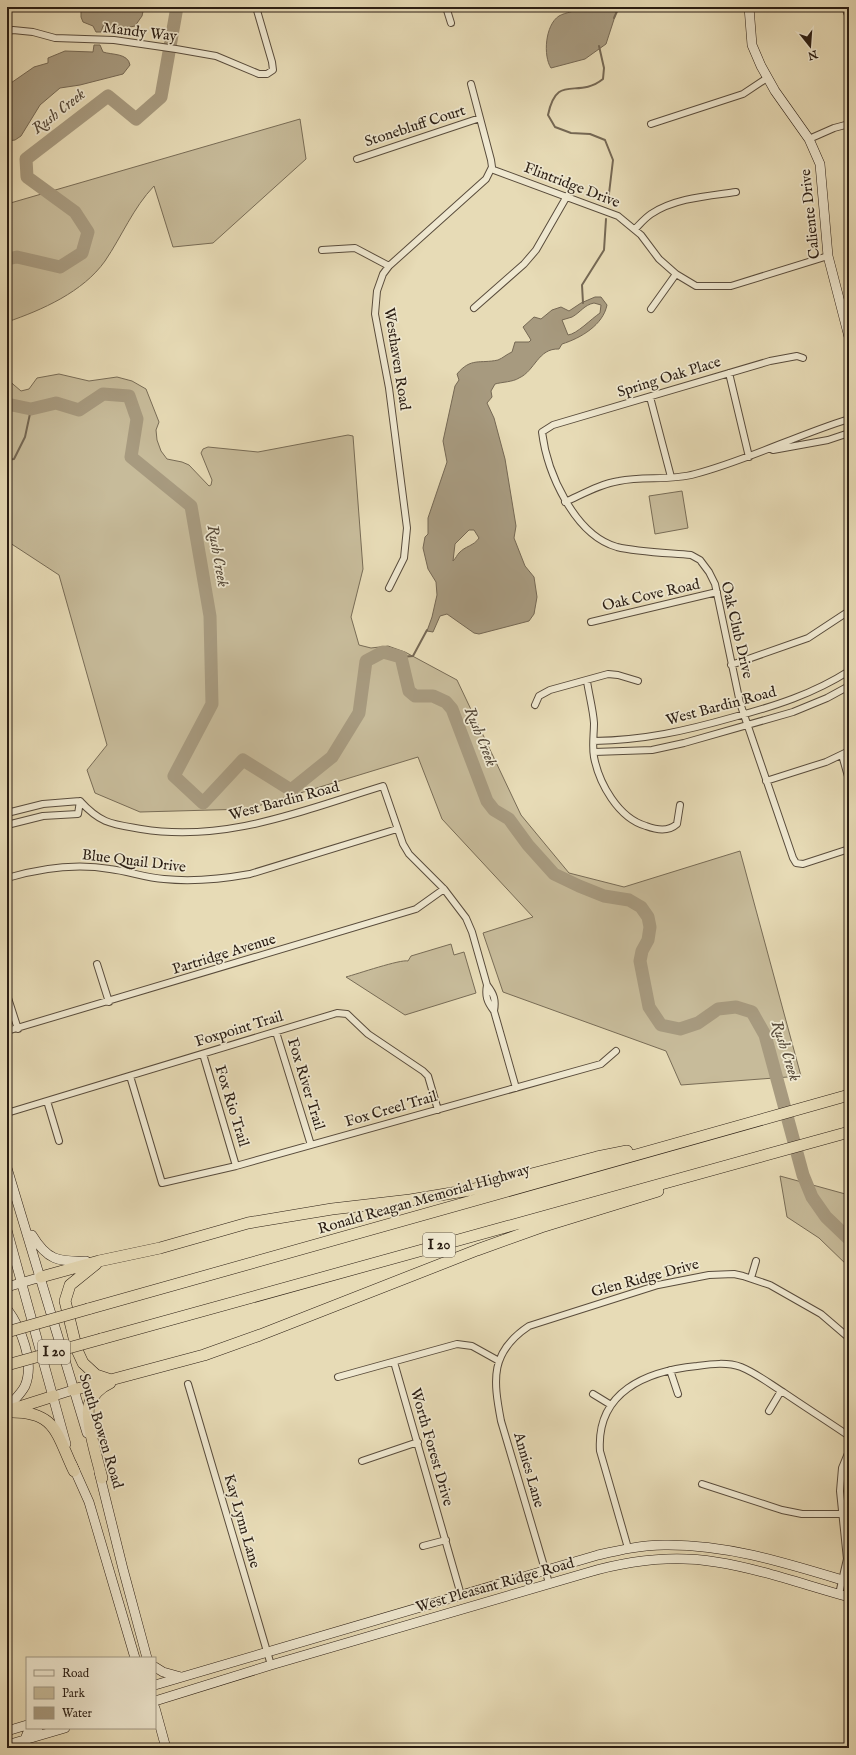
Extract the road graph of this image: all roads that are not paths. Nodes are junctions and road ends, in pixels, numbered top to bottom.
1 (256, 7) edge
2 (446, 7) edge
3 (749, 7) edge
4 (845, 7) edge
5 (849, 18) edge
6 (451, 23) dead end
7 (7, 32) edge
8 (767, 78) junction
9 (471, 84) dead end
10 (480, 118) junction
11 (651, 124) dead end
12 (849, 124) edge
13 (809, 139) junction
14 (357, 159) dead end
15 (491, 170) junction
16 (736, 192) dead end
17 (567, 196) junction
18 (635, 229) junction
19 (322, 250) dead end
20 (828, 256) junction
21 (389, 266) junction
22 (676, 274) junction
23 (474, 308) dead end
24 (651, 309) dead end
25 (849, 338) edge
26 (803, 358) dead end
27 (729, 373) junction
28 (650, 396) junction
29 (849, 419) edge
30 (544, 429) joint
31 (849, 433) edge
32 (764, 452) junction
33 (750, 456) junction
34 (671, 478) junction
35 (565, 502) junction
36 (389, 588) dead end
37 (718, 592) junction
38 (849, 611) edge
39 (591, 622) dead end
40 (731, 665) junction
41 (849, 671) edge
42 (587, 681) junction
43 (638, 681) dead end
44 (849, 686) edge
45 (535, 704) dead end
46 (744, 715) junction
47 (748, 726) junction
48 (594, 741) junction
49 (849, 751) edge
50 (594, 752) junction
51 (842, 755) junction
52 (766, 780) junction
53 (849, 780) edge
54 (80, 802) junction
55 (680, 805) dead end
56 (7, 813) edge
57 (7, 826) edge
58 (397, 830) junction
59 (849, 849) edge
60 (7, 878) edge
61 (444, 889) junction
62 (97, 964) dead end
63 (7, 995) edge
64 (108, 1002) junction
65 (18, 1029) junction
66 (7, 1031) edge
67 (276, 1032) junction
68 (616, 1051) dead end
69 (203, 1054) junction
70 (130, 1076) junction
71 (516, 1088) junction
72 (849, 1095) edge
73 (46, 1101) junction
74 (438, 1110) junction
75 (7, 1113) edge
76 (849, 1132) edge
77 (691, 1139) junction
78 (59, 1141) dead end
79 (311, 1145) junction
80 (732, 1165) junction
81 (236, 1166) junction
82 (7, 1168) edge
83 (26, 1226) junction
84 (8, 1233) edge
85 (99, 1261) junction
86 (756, 1261) dead end
87 (7, 1265) edge
88 (41, 1277) junction
89 (751, 1278) junction
90 (22, 1282) junction
91 (7, 1287) edge
92 (7, 1309) edge
93 (7, 1332) edge
94 (849, 1338) edge
95 (394, 1362) junction
96 (499, 1362) junction
97 (7, 1366) edge
98 (670, 1370) junction
99 (129, 1376) junction
100 (338, 1377) dead end
101 (112, 1380) junction
102 (188, 1384) dead end
103 (73, 1390) junction
104 (781, 1391) junction
105 (593, 1394) dead end
106 (678, 1394) dead end
107 (54, 1396) junction
108 (611, 1405) junction
109 (7, 1408) edge
110 (769, 1411) dead end
111 (7, 1412) edge
112 (849, 1436) edge
113 (418, 1442) junction
114 (849, 1451) edge
115 (362, 1461) dead end
116 (74, 1471) junction
117 (102, 1478) junction
118 (702, 1484) dead end
119 (842, 1514) junction
120 (446, 1540) junction
121 (423, 1546) dead end
122 (628, 1548) junction
123 (121, 1562) junction
124 (108, 1568) junction
125 (545, 1571) junction
126 (846, 1581) edge
127 (549, 1584) junction
128 (839, 1594) junction
129 (461, 1595) junction
130 (849, 1597) edge
131 (267, 1652) junction
132 (135, 1657) edge
133 (147, 1657) edge
134 (271, 1665) junction
135 (156, 1668) edge
136 (182, 1677) junction
137 (156, 1685) edge
138 (156, 1701) edge
139 (156, 1712) edge
140 (26, 1725) edge
141 (36, 1729) edge
142 (61, 1729) edge
143 (155, 1729) edge
144 (7, 1731) edge
145 (162, 1734) junction
146 (25, 1739) junction
147 (7, 1745) edge
148 (166, 1748) edge

1 - 7 street, Mandy Way
2 - 6 street
3 - 8 main road, Caliente Drive
4 - 5 street
8 - 11 street
8 - 13 main road, Caliente Drive
9 - 10 street
10 - 14 street, Stonebluff Court
10 - 15 street
12 - 13 street
13 - 20 main road, Caliente Drive
15 - 17 street, Flintridge Drive
15 - 21 street, Westhaven Road
16 - 18 street
17 - 18 street, Flintridge Drive
17 - 23 street
18 - 22 street, Flintridge Drive
19 - 21 street
20 - 22 street, Flintridge Drive
20 - 25 main road, Caliente Drive
21 - 36 street, Westhaven Road
22 - 24 street
26 - 27 street, Spring Oak Place
27 - 28 street, Spring Oak Place
27 - 33 street
28 - 30 street, Spring Oak Place
28 - 34 street
29 - 32 street
30 - 35 street, Oak Club Drive
31 - 32 street
32 - 33 street
33 - 34 street
34 - 35 street
35 - 37 street, Oak Club Drive
37 - 39 street, Oak Cove Road
37 - 40 street, Oak Club Drive
38 - 40 street
40 - 46 street, Oak Club Drive
41 - 46 street, West Bardin Road
42 - 43 street
42 - 45 street
42 - 48 street
44 - 47 street, West Bardin Road
46 - 47 street, Oak Club Drive
46 - 48 street, West Bardin Road
47 - 50 street, West Bardin Road
47 - 52 street, Oak Club Drive
48 - 50 street
49 - 51 street
50 - 55 street
51 - 52 street
51 - 53 street
52 - 59 street, Oak Club Drive
54 - 56 street
54 - 57 street
54 - 58 street, West Bardin Road
58 - 60 street, Blue Quail Drive
58 - 61 street
61 - 64 street, Partridge Avenue
61 - 71 street
62 - 64 street
63 - 65 street
64 - 65 street, Partridge Avenue
65 - 66 street, Partridge Avenue
67 - 69 street, Foxpoint Trail
67 - 74 street, Foxpoint Trail
67 - 79 street, Fox River Trail
68 - 71 street, Fox Creel Trail
69 - 70 street, Foxpoint Trail
69 - 81 street, Fox Rio Trail
70 - 73 street, Foxpoint Trail
70 - 81 street, Fox Creel Trail
71 - 74 street, Fox Creel Trail
72 - 77 highway, Ronald Reagan Memorial Highway / I 20
73 - 75 street, Foxpoint Trail
73 - 78 street
74 - 79 street, Fox Creel Trail
76 - 80 highway, I 20
77 - 85 highway
77 - 93 highway, Ronald Reagan Memorial Highway / I 20, bridge
79 - 81 street, Fox Creel Trail
80 - 97 highway, I 20, bridge
80 - 99 highway
82 - 83 main road, South Bowen Road
83 - 85 main road
83 - 88 main road, South Bowen Road
84 - 87 main road
84 - 90 main road
85 - 88 highway
85 - 101 highway
86 - 89 street
88 - 90 main road
88 - 103 main road, South Bowen Road
89 - 94 street, Glen Ridge Drive
89 - 96 street, Glen Ridge Drive
90 - 91 main road
90 - 107 main road
92 - 109 main road
95 - 96 street
95 - 100 street
95 - 113 street, Worth Forest Drive
96 - 125 street, Annies Lane
98 - 104 street
98 - 106 street
98 - 108 street
99 - 101 highway
99 - 117 highway
101 - 103 highway
102 - 131 street, Kay Lynn Lane
103 - 107 main road
103 - 117 main road, South Bowen Road
104 - 110 street
104 - 112 street
105 - 108 street
107 - 111 highway
107 - 116 main road
108 - 122 street
111 - 116 highway
113 - 115 street
113 - 120 street, Worth Forest Drive
114 - 119 street
116 - 124 main road
117 - 123 main road, South Bowen Road
118 - 119 street
119 - 126 street
120 - 121 street
120 - 129 street, Worth Forest Drive
122 - 125 main road, West Pleasant Ridge Road
122 - 126 main road, West Pleasant Ridge Road
123 - 124 main road
123 - 133 main road, South Bowen Road
124 - 132 main road
125 - 127 street, Annies Lane
125 - 129 main road, West Pleasant Ridge Road
126 - 128 street
127 - 128 main road, West Pleasant Ridge Road
127 - 134 main road, West Pleasant Ridge Road
128 - 130 main road, West Pleasant Ridge Road
129 - 131 main road, West Pleasant Ridge Road
131 - 134 street, Kay Lynn Lane
131 - 136 main road, West Pleasant Ridge Road
134 - 138 main road, West Pleasant Ridge Road
135 - 136 main road
136 - 137 main road, West Pleasant Ridge Road
139 - 145 main road
140 - 144 main road
141 - 146 main road
142 - 146 main road
143 - 145 main road
145 - 148 main road
146 - 147 main road

